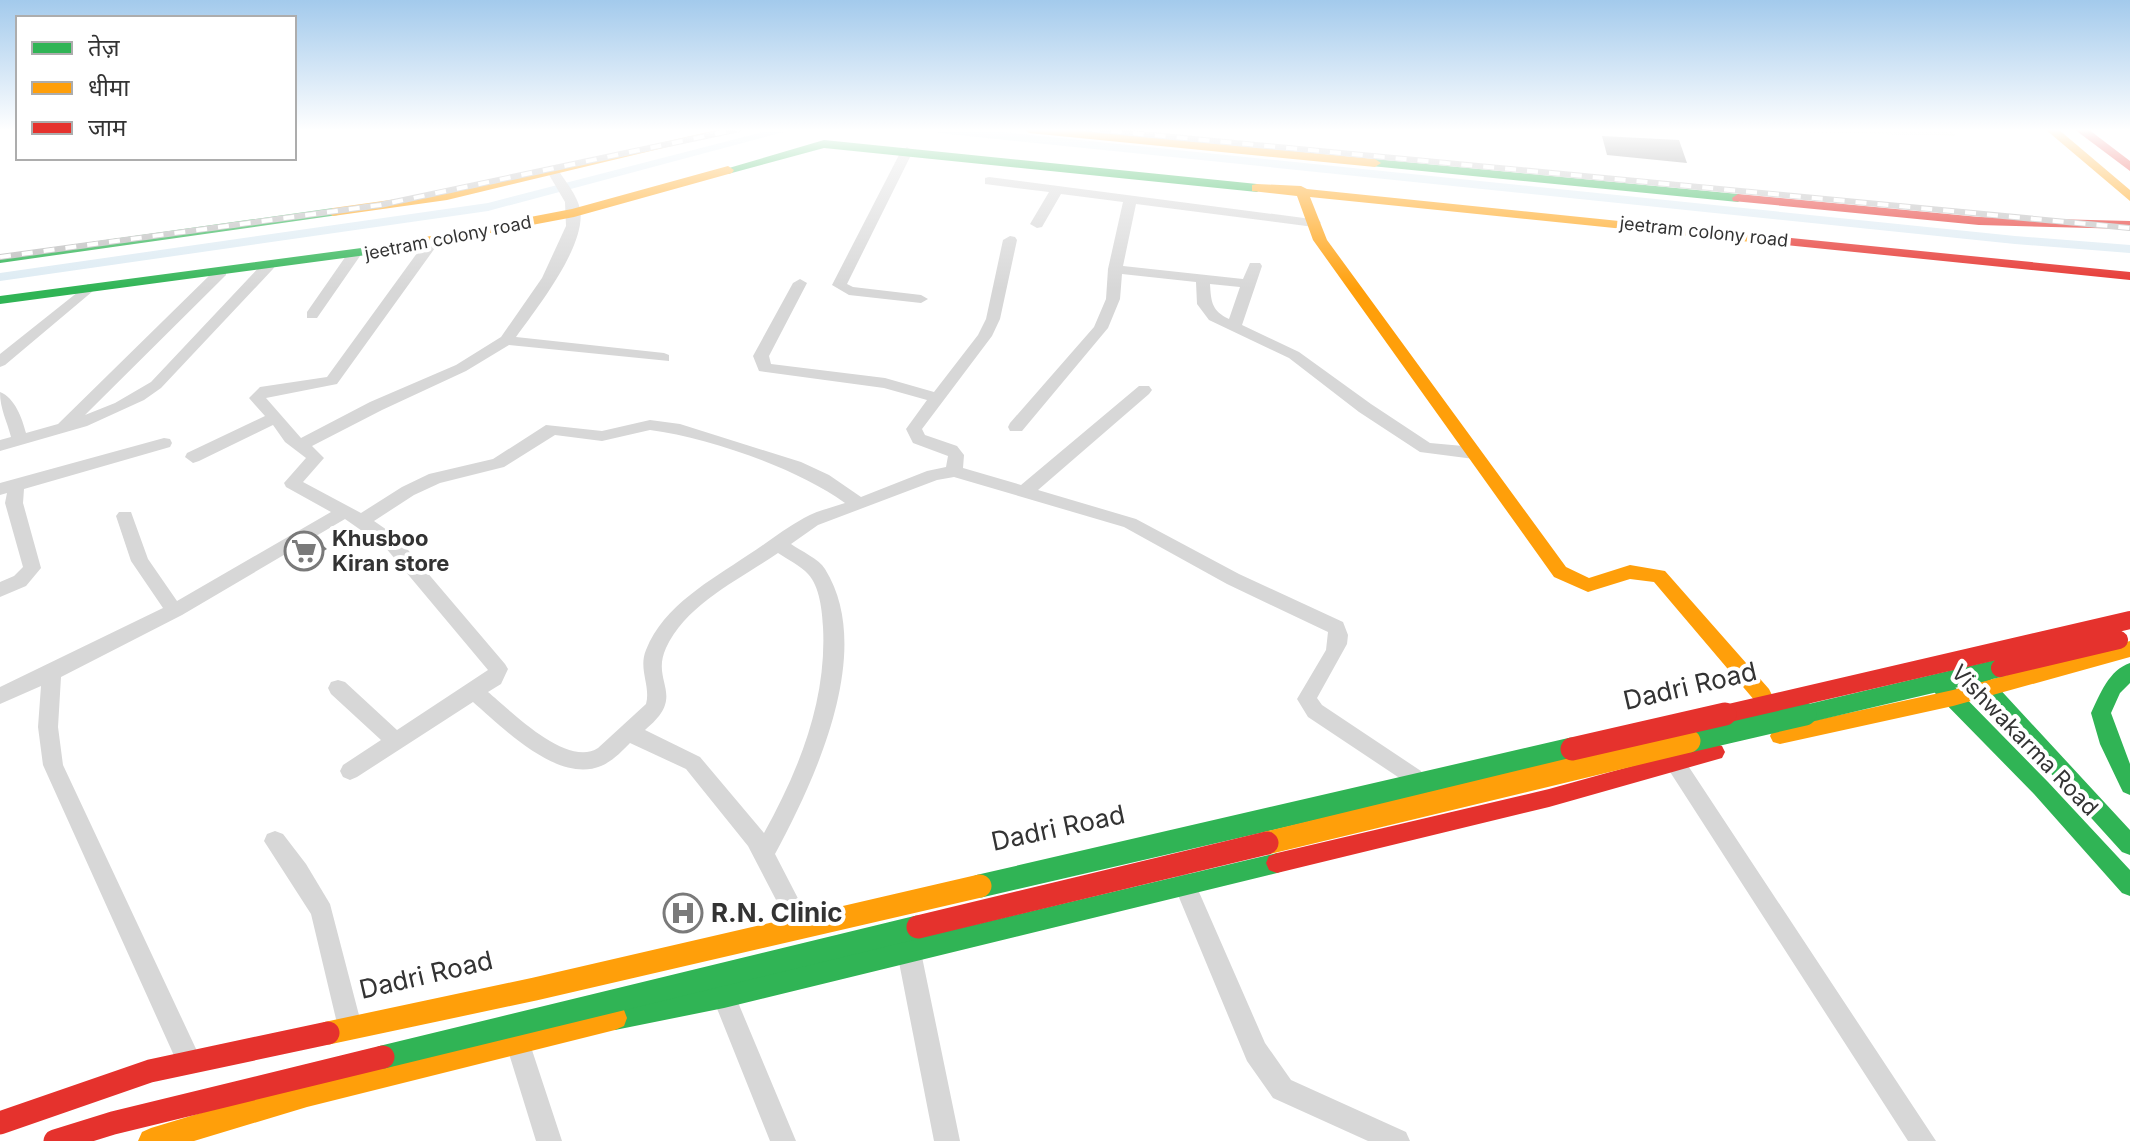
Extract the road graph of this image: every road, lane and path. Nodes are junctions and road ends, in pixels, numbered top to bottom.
1 (518, 182) edge
2 (559, 182) edge
3 (671, 182) edge
4 (891, 182) edge
5 (1000, 182) edge
6 (1223, 182) edge
7 (1579, 182) edge
8 (2113, 182) edge
9 (1057, 189) junction
10 (1301, 190) junction
11 (2130, 197) edge
12 (1130, 199) junction
13 (573, 208) junction
14 (1314, 223) junction
15 (1037, 224) dead end
16 (2130, 225) edge
17 (1010, 240) dead end
18 (433, 241) junction
19 (353, 256) junction
20 (0, 259) edge
21 (268, 266) junction
22 (1255, 266) dead end
23 (1115, 269) junction
24 (221, 272) junction
25 (2130, 276) edge
26 (1203, 279) junction
27 (800, 283) dead end
28 (1249, 284) junction
29 (88, 288) junction
30 (921, 299) dead end
31 (0, 300) edge
32 (312, 315) dead end
33 (1234, 326) junction
34 (506, 340) junction
35 (664, 358) dead end
36 (0, 362) edge
37 (1144, 390) dead end
38 (0, 397) edge
39 (937, 398) junction
40 (276, 417) junction
41 (63, 427) junction
42 (1016, 427) dead end
43 (20, 439) junction
44 (164, 443) dead end
45 (300, 445) junction
46 (0, 446) edge
47 (1474, 453) junction
48 (193, 457) dead end
49 (954, 471) junction
50 (1024, 492) junction
51 (8, 496) edge
52 (858, 504) junction
53 (344, 512) junction
54 (125, 516) dead end
55 (362, 521) junction
56 (776, 543) junction
57 (0, 590) edge
58 (2130, 609) edge
59 (174, 610) junction
60 (2130, 620) edge
61 (2130, 637) edge
62 (2130, 649) edge
63 (1956, 655) junction
64 (1917, 663) junction
65 (2130, 671) edge
66 (51, 674) junction
67 (338, 688) dead end
68 (1986, 688) junction
69 (473, 690) junction
70 (1762, 695) junction
71 (0, 696) edge
72 (1953, 698) junction
73 (1644, 723) junction
74 (628, 732) junction
75 (395, 740) junction
76 (1676, 762) junction
77 (350, 771) dead end
78 (1414, 777) junction
79 (2130, 786) edge
80 (275, 841) dead end
81 (2130, 845) edge
82 (764, 854) junction
83 (1184, 883) junction
84 (2130, 886) edge
85 (794, 912) junction
86 (757, 922) junction
87 (909, 952) junction
88 (767, 986) junction
89 (724, 996) junction
90 (348, 1019) junction
91 (518, 1044) junction
92 (185, 1051) junction
93 (0, 1109) edge
94 (0, 1123) edge
95 (55, 1141) edge
96 (151, 1141) edge
97 (549, 1141) edge
98 (783, 1141) edge
99 (947, 1141) edge
100 (1397, 1141) edge
101 (1923, 1141) edge

1 - 20 street
2 - 13 street
3 - 13 street, jeetram colony road
4 - 30 street
5 - 9 street
6 - 10 street, jeetram colony road
7 - 16 street
8 - 11 street
9 - 12 street
9 - 15 street
10 - 14 street
10 - 25 street, jeetram colony road
12 - 14 street
12 - 23 street
13 - 18 street, jeetram colony road
13 - 34 street
14 - 47 street
17 - 39 street
18 - 19 street, jeetram colony road
18 - 40 street
19 - 21 street, jeetram colony road
19 - 32 street
21 - 24 street, jeetram colony road
21 - 41 street
22 - 28 street
23 - 26 street
23 - 42 street
24 - 29 street, jeetram colony road
24 - 41 street
26 - 28 street
26 - 33 street
27 - 39 street
28 - 33 street
29 - 31 street, jeetram colony road
29 - 36 street
33 - 47 street
34 - 35 street
34 - 45 street
37 - 50 street
38 - 43 street
39 - 49 street
40 - 45 street
40 - 48 street
41 - 43 street
43 - 46 street
44 - 51 street
45 - 53 street
47 - 70 street
49 - 50 street
49 - 52 street
50 - 78 street
51 - 57 street
52 - 55 street
52 - 56 street
53 - 55 street
53 - 59 street
54 - 59 street
55 - 69 street
56 - 74 street
56 - 82 street
58 - 63 street, Dadri Road
59 - 66 street
60 - 94 street, bridge
61 - 95 street, bridge
62 - 68 street
63 - 64 street, Dadri Road
63 - 68 street, Vishwakarma Road
64 - 70 street, Dadri Road
64 - 72 street, Vishwakarma Road
65 - 79 street
66 - 71 street
66 - 92 street
67 - 75 street
68 - 72 street
68 - 81 street, Vishwakarma Road
69 - 74 street
69 - 75 street
70 - 73 street, Dadri Road
72 - 76 street
72 - 84 street, Vishwakarma Road
73 - 76 street
73 - 78 street, Dadri Road
74 - 82 street
75 - 77 street
76 - 83 street
76 - 101 street
78 - 85 street, Dadri Road
80 - 90 street
82 - 85 street
83 - 87 street
83 - 100 street
85 - 86 street, Dadri Road
86 - 88 street
86 - 90 street, Dadri Road
87 - 88 street
87 - 99 street
88 - 89 street
89 - 91 street
89 - 98 street
90 - 92 street, Dadri Road
91 - 96 street
91 - 97 street
92 - 93 street, Dadri Road

